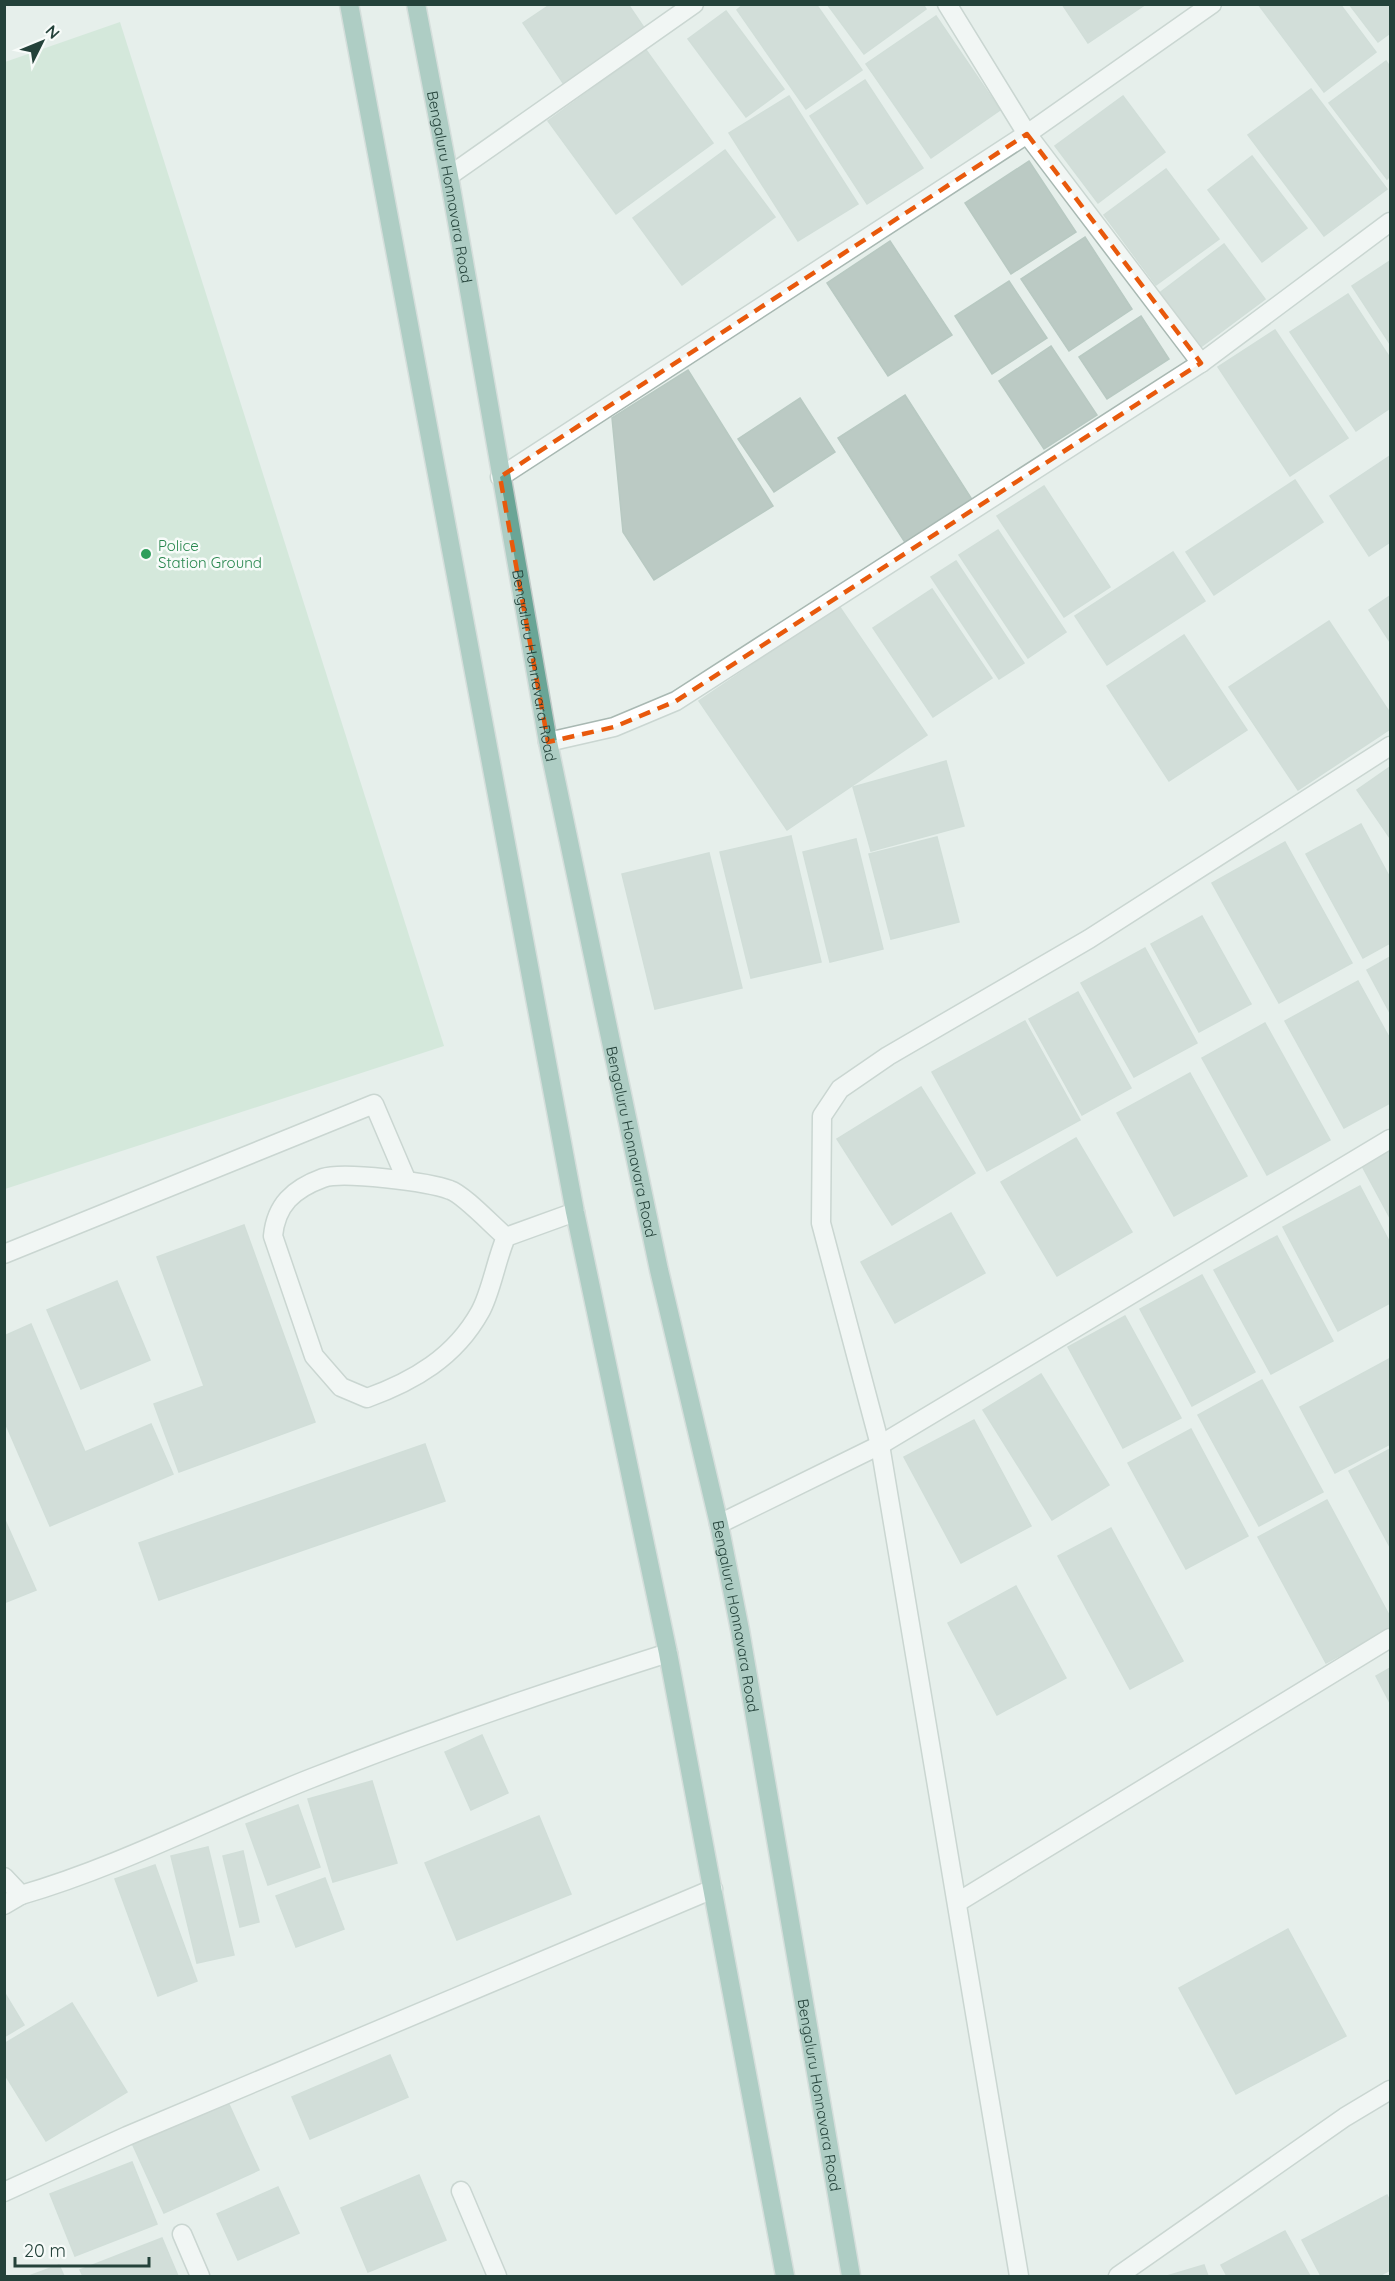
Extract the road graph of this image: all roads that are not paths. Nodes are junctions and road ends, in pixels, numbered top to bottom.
1 (349, 4) edge
2 (416, 4) edge
3 (694, 4) edge
4 (947, 4) edge
5 (1212, 4) edge
6 (1027, 134) junction
7 (449, 176) junction
8 (1390, 222) edge
9 (1201, 363) junction
10 (500, 477) junction
11 (548, 742) junction
12 (1390, 746) edge
13 (1390, 1139) edge
14 (406, 1179) junction
15 (576, 1212) junction
16 (506, 1238) junction
17 (4, 1254) edge
18 (880, 1445) junction
19 (719, 1524) junction
20 (1390, 1638) edge
21 (668, 1653) junction
22 (4, 1876) edge
23 (713, 1889) junction
24 (21, 1894) junction
25 (958, 1902) junction
26 (4, 1905) edge
27 (1390, 2090) edge
28 (461, 2191) dead end
29 (4, 2192) edge
30 (182, 2234) dead end
31 (200, 2277) edge
32 (497, 2277) edge
33 (784, 2277) edge
34 (851, 2277) edge
35 (1019, 2277) edge
36 (1118, 2277) edge

1 - 15 main road
2 - 7 main road, Bengaluru Honnavara Road
3 - 7 street
4 - 6 street
5 - 6 street
6 - 9 street
6 - 10 street
7 - 10 main road, Bengaluru Honnavara Road
8 - 9 street
9 - 11 street
10 - 11 main road, Bengaluru Honnavara Road
11 - 19 main road, Bengaluru Honnavara Road
12 - 18 street
13 - 18 street
14 - 16 street
14 - 16 street
14 - 17 street
15 - 16 street
15 - 21 main road
18 - 19 street
18 - 25 street
19 - 34 main road, Bengaluru Honnavara Road
20 - 25 street
21 - 23 main road
21 - 24 street
22 - 24 street
23 - 29 street
23 - 33 main road
24 - 26 street
25 - 35 street
27 - 36 street
28 - 32 street
30 - 31 street

